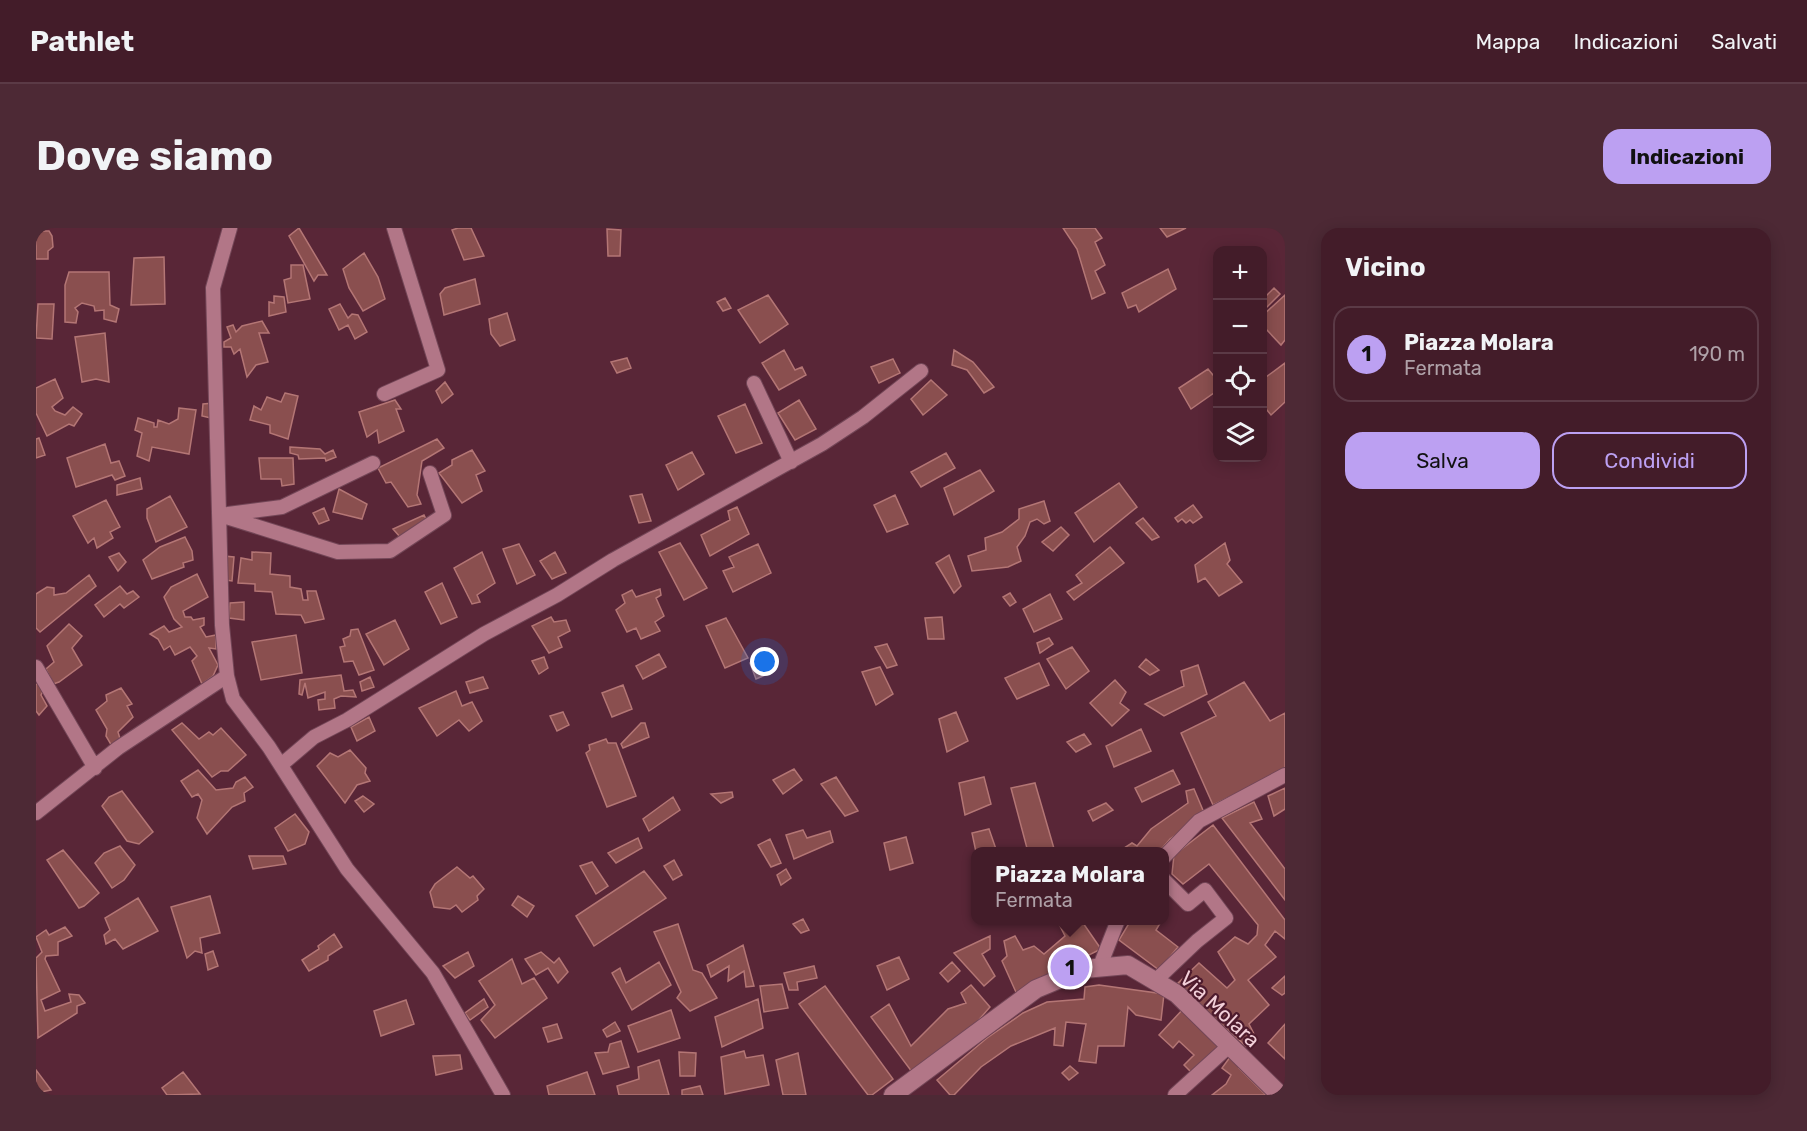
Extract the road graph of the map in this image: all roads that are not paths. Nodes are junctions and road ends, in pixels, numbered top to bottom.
1 (230, 228) edge
2 (394, 228) edge
3 (921, 371) dead end
4 (754, 383) dead end
5 (384, 394) dead end
6 (791, 462) junction
7 (373, 464) dead end
8 (430, 473) dead end
9 (220, 515) junction
10 (36, 667) edge
11 (227, 676) junction
12 (281, 765) junction
13 (95, 768) junction
14 (1285, 775) edge
15 (36, 813) edge
16 (1169, 852) edge
17 (1169, 885) edge
18 (1116, 925) edge
19 (1100, 966) junction
20 (1155, 981) junction
21 (1229, 1046) junction
22 (503, 1095) edge
23 (893, 1095) edge
24 (1175, 1095) edge
25 (1280, 1095) edge

1 - 9 street
2 - 5 street
3 - 6 street
4 - 6 street
6 - 12 street
7 - 9 street
8 - 9 street
9 - 11 street
10 - 13 street
11 - 12 street
11 - 13 street
12 - 22 street
13 - 15 street
14 - 16 street
17 - 20 street
18 - 19 street
19 - 20 street, Via Molara
19 - 23 street, Via Molara
20 - 21 street, Via Molara
21 - 24 street
21 - 25 street, Via Molara

